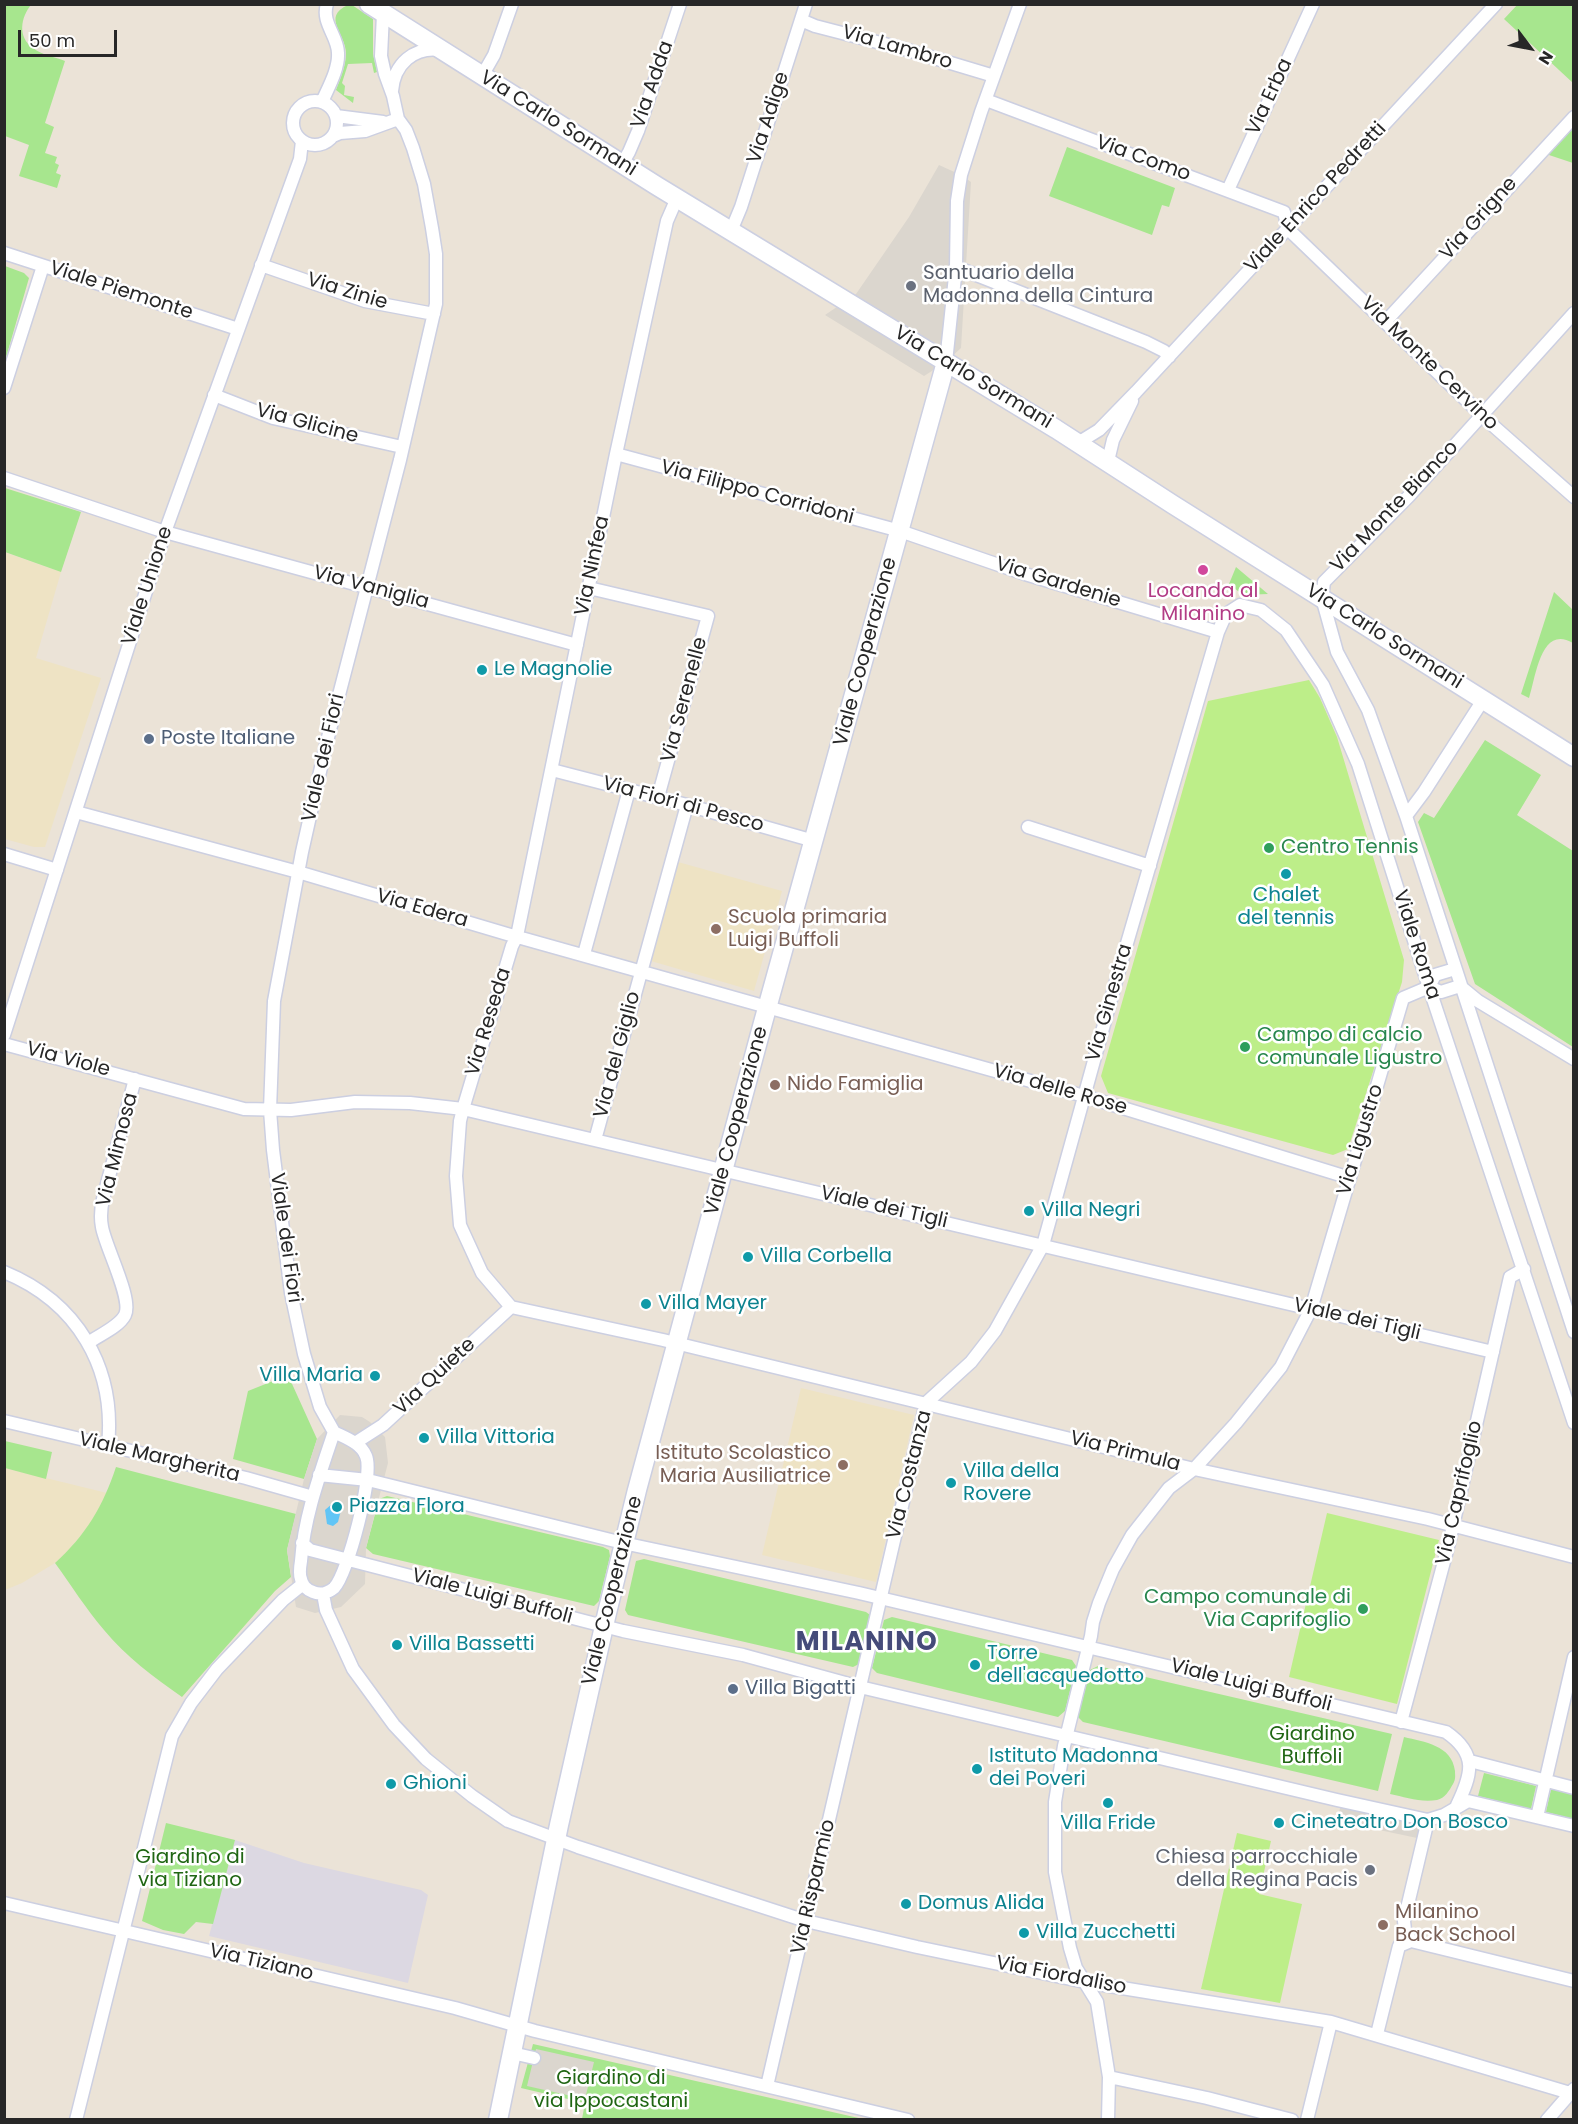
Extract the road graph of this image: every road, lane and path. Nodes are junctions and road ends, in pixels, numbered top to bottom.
1 (327, 4) edge
2 (512, 4) edge
3 (680, 4) edge
4 (806, 4) edge
5 (1020, 4) edge
6 (1496, 4) edge
7 (1312, 5) edge
8 (377, 8) edge
9 (801, 20) junction
10 (441, 51) junction
11 (482, 76) junction
12 (994, 76) junction
13 (392, 92) junction
14 (986, 100) junction
15 (322, 102) junction
16 (336, 116) junction
17 (1574, 117) edge
18 (393, 121) junction
19 (333, 136) junction
20 (302, 141) junction
21 (622, 164) junction
22 (1228, 190) junction
23 (677, 198) junction
24 (1288, 228) junction
25 (730, 231) junction
26 (4, 253) edge
27 (261, 265) junction
28 (43, 266) junction
29 (956, 267) junction
30 (1574, 313) edge
31 (434, 314) junction
32 (1384, 322) junction
33 (238, 329) junction
34 (1169, 357) junction
35 (946, 362) junction
36 (4, 388) edge
37 (1136, 392) junction
38 (214, 395) junction
39 (1481, 414) junction
40 (1078, 443) junction
41 (402, 447) junction
42 (615, 454) junction
43 (1108, 461) junction
44 (4, 478) edge
45 (1574, 497) edge
46 (900, 531) junction
47 (165, 532) junction
48 (367, 587) junction
49 (589, 588) junction
50 (1322, 598) junction
51 (1240, 605) joint
52 (1218, 632) junction
53 (577, 645) junction
54 (1483, 700) junction
55 (1574, 757) edge
56 (552, 770) junction
57 (629, 790) junction
58 (658, 797) junction
59 (687, 805) junction
60 (75, 812) junction
61 (1406, 816) junction
62 (1028, 827) dead end
63 (814, 841) junction
64 (4, 854) edge
65 (1150, 866) junction
66 (57, 870) junction
67 (298, 872) junction
68 (517, 936) junction
69 (584, 954) junction
70 (1455, 969) junction
71 (641, 970) junction
72 (1460, 986) junction
73 (1429, 987) junction
74 (768, 1006) junction
75 (4, 1035) edge
76 (4, 1044) edge
77 (1574, 1059) edge
78 (135, 1079) junction
79 (1084, 1096) junction
80 (463, 1109) junction
81 (270, 1110) junction
82 (595, 1140) junction
83 (723, 1171) junction
84 (1350, 1178) junction
85 (1043, 1245) junction
86 (1524, 1269) junction
87 (4, 1272) edge
88 (511, 1307) junction
89 (1311, 1309) junction
90 (1574, 1332) edge
91 (88, 1343) junction
92 (676, 1345) junction
93 (1493, 1352) junction
94 (926, 1403) junction
95 (4, 1421) edge
96 (1574, 1423) edge
97 (334, 1432) junction
98 (355, 1443) junction
99 (108, 1446) junction
100 (1194, 1469) junction
101 (319, 1475) junction
102 (368, 1480) junction
103 (313, 1497) junction
104 (1453, 1526) junction
105 (624, 1543) junction
106 (302, 1544) junction
107 (1574, 1557) edge
108 (347, 1559) junction
109 (301, 1579) junction
110 (322, 1594) junction
111 (880, 1598) junction
112 (604, 1626) junction
113 (1088, 1646) junction
114 (1574, 1657) edge
115 (860, 1687) junction
116 (1401, 1722) junction
117 (1067, 1736) junction
118 (1470, 1761) junction
119 (1546, 1781) junction
120 (1574, 1788) edge
121 (1458, 1805) junction
122 (1537, 1817) junction
123 (1428, 1820) junction
124 (1574, 1826) edge
125 (556, 1838) junction
126 (4, 1903) edge
127 (806, 1920) junction
128 (124, 1932) junction
129 (1411, 1941) junction
130 (1574, 1981) edge
131 (1085, 1982) junction
132 (1331, 2022) junction
133 (517, 2027) junction
134 (1377, 2034) junction
135 (512, 2053) junction
136 (534, 2058) dead end
137 (1109, 2077) junction
138 (767, 2086) junction
139 (1572, 2091) edge
140 (76, 2120) edge
141 (498, 2120) edge
142 (908, 2120) edge
143 (1108, 2120) edge
144 (1293, 2120) edge
145 (1307, 2120) edge
146 (1547, 2120) edge

1 - 15 street
2 - 11 street
3 - 21 street, Via Adda
4 - 9 street, Via Adige
5 - 12 street
6 - 24 street, Viale Enrico Pedretti
7 - 22 street, Via Erba
8 - 10 street, Via Carlo Sormani
8 - 13 street, Viale dei Fiori
9 - 12 street, Via Lambro
9 - 25 street, Via Adige
10 - 11 street, Via Carlo Sormani
10 - 13 street
11 - 21 street, Via Carlo Sormani
12 - 14 street
13 - 18 street, Viale dei Fiori
14 - 22 street, Via Como
14 - 29 street
15 - 16 street
15 - 20 street, Viale Unione
16 - 18 street
16 - 19 street
17 - 32 street, Via Grigne
18 - 19 street
18 - 31 street, Viale dei Fiori
19 - 20 street
20 - 27 street, Viale Unione
21 - 23 street, Via Carlo Sormani
22 - 24 street, Via Como
23 - 25 street, Via Carlo Sormani
23 - 42 street, Via Ninfea
24 - 32 street, Via Monte Cervino
24 - 34 street, Viale Enrico Pedretti
25 - 35 street, Via Carlo Sormani
26 - 28 street, Viale Piemonte
27 - 31 street, Via Zinie
27 - 33 street, Viale Unione
28 - 33 street, Viale Piemonte
28 - 36 street
29 - 34 street
29 - 35 street
30 - 39 street, Via Monte Bianco
31 - 41 street, Viale dei Fiori
32 - 39 street, Via Monte Cervino
33 - 38 street, Viale Unione
34 - 37 street, Viale Enrico Pedretti
35 - 40 street, Via Carlo Sormani
35 - 46 street, Viale Cooperazione
37 - 40 street, Viale Enrico Pedretti
37 - 43 street, Viale Enrico Pedretti
38 - 41 street, Via Glicine
38 - 47 street, Viale Unione
39 - 45 street, Via Monte Cervino
39 - 50 street, Via Monte Bianco
40 - 43 street, Via Carlo Sormani
41 - 48 street, Viale dei Fiori
42 - 46 street, Via Filippo Corridoni
42 - 49 street, Via Ninfea
43 - 50 street, Via Carlo Sormani
44 - 47 street, Via Vaniglia
46 - 52 street, Via Gardenie
46 - 63 street, Viale Cooperazione
47 - 48 street, Via Vaniglia
47 - 60 street, Viale Unione
48 - 53 street, Via Vaniglia
48 - 67 street, Viale dei Fiori
49 - 53 street, Via Ninfea
49 - 58 street, Via Serenelle
50 - 54 street, Via Carlo Sormani
50 - 61 street, Viale Roma
51 - 52 street, Via Ginestra
51 - 73 street, Viale Roma
52 - 65 street, Via Ginestra
53 - 56 street, Via Ninfea
54 - 55 street, Via Carlo Sormani
54 - 61 street
56 - 57 street, Via Fiori di Pesco
56 - 68 street, Via Ninfea
57 - 58 street, Via Fiori di Pesco
57 - 69 street
58 - 59 street, Via Fiori di Pesco
59 - 63 street, Via Fiori di Pesco
59 - 71 street, Via del Giglio
60 - 66 street, Viale Unione
60 - 67 street, Via Edera
61 - 70 street, Viale Roma
62 - 65 street
63 - 74 street, Viale Cooperazione
64 - 66 street
65 - 79 street, Via Ginestra
66 - 75 street, Viale Unione
67 - 68 street, Via Edera
67 - 81 street, Viale dei Fiori
68 - 69 street, Via Edera
68 - 80 street, Via Reseda
69 - 71 street, Via Edera
70 - 72 street, Viale Roma
70 - 73 street
71 - 74 street, Via Edera
71 - 82 street, Via del Giglio
72 - 73 street
72 - 77 street
72 - 90 street, Viale Roma
73 - 84 street, Via Ligustro
73 - 86 street, Viale Roma
74 - 79 street, Via delle Rose
74 - 83 street, Viale Cooperazione
76 - 78 street, Via Viole
78 - 81 street, Via Viole
78 - 91 street, Via Mimosa
79 - 84 street, Via delle Rose
79 - 85 street, Via Ginestra
80 - 81 street, Viale dei Tigli
80 - 82 street, Viale dei Tigli
80 - 88 street, Via Reseda
81 - 97 street, Viale dei Fiori
82 - 83 street, Viale dei Tigli
83 - 85 street, Viale dei Tigli
83 - 92 street, Viale Cooperazione
84 - 89 street, Via Ligustro
85 - 89 street, Viale dei Tigli
85 - 94 street, Via Costanza
86 - 93 street, Via Caprifoglio
86 - 96 street, Viale Roma
87 - 91 street
88 - 92 street, Via Primula
88 - 98 street, Via Quiete
89 - 93 street, Viale dei Tigli
89 - 100 street, Via Ligustro
91 - 99 street
92 - 94 street, Via Primula
92 - 105 street, Viale Cooperazione
93 - 104 street, Via Caprifoglio
94 - 100 street, Via Primula
94 - 111 street, Via Costanza
95 - 99 street, Viale Margherita
97 - 98 street
97 - 101 street
98 - 102 street
99 - 103 street, Viale Margherita
100 - 104 street, Via Primula
100 - 113 street, Via Ligustro
101 - 102 street
101 - 103 street
102 - 105 street, Viale Luigi Buffoli
102 - 108 street
103 - 106 street
104 - 107 street, Via Primula
104 - 116 street, Via Caprifoglio
105 - 111 street, Viale Luigi Buffoli
105 - 112 street, Viale Cooperazione
106 - 108 street, Viale Luigi Buffoli
106 - 109 street
108 - 110 street
108 - 112 street, Viale Luigi Buffoli
109 - 110 street
109 - 128 street
110 - 125 street, Via Fiordaliso
111 - 113 street, Viale Luigi Buffoli
111 - 115 street
112 - 115 street, Viale Luigi Buffoli
112 - 125 street, Viale Cooperazione
113 - 116 street, Viale Luigi Buffoli
113 - 117 street
114 - 119 street
115 - 117 street, Viale Luigi Buffoli
115 - 127 street, Via Risparmio
116 - 118 street, Viale Luigi Buffoli
117 - 123 street, Viale Luigi Buffoli
117 - 131 street
118 - 119 street
118 - 121 street
119 - 120 street
119 - 122 street
121 - 122 street
121 - 123 street
122 - 124 street
123 - 129 street
125 - 127 street, Via Fiordaliso
125 - 133 street, Viale Cooperazione
126 - 128 street, Via Tiziano
127 - 131 street, Via Fiordaliso
127 - 138 street, Via Risparmio
128 - 133 street, Via Tiziano
128 - 140 street
129 - 130 street
129 - 134 street
131 - 132 street, Via Fiordaliso
131 - 137 street
132 - 134 street, Via Fiordaliso
132 - 145 street
133 - 135 street, Viale Cooperazione
133 - 138 street, Via Tiziano
134 - 139 street, Via Fiordaliso
135 - 136 street
135 - 141 street, Viale Cooperazione
137 - 143 street
137 - 144 street
138 - 142 street, Via Tiziano
139 - 146 street

